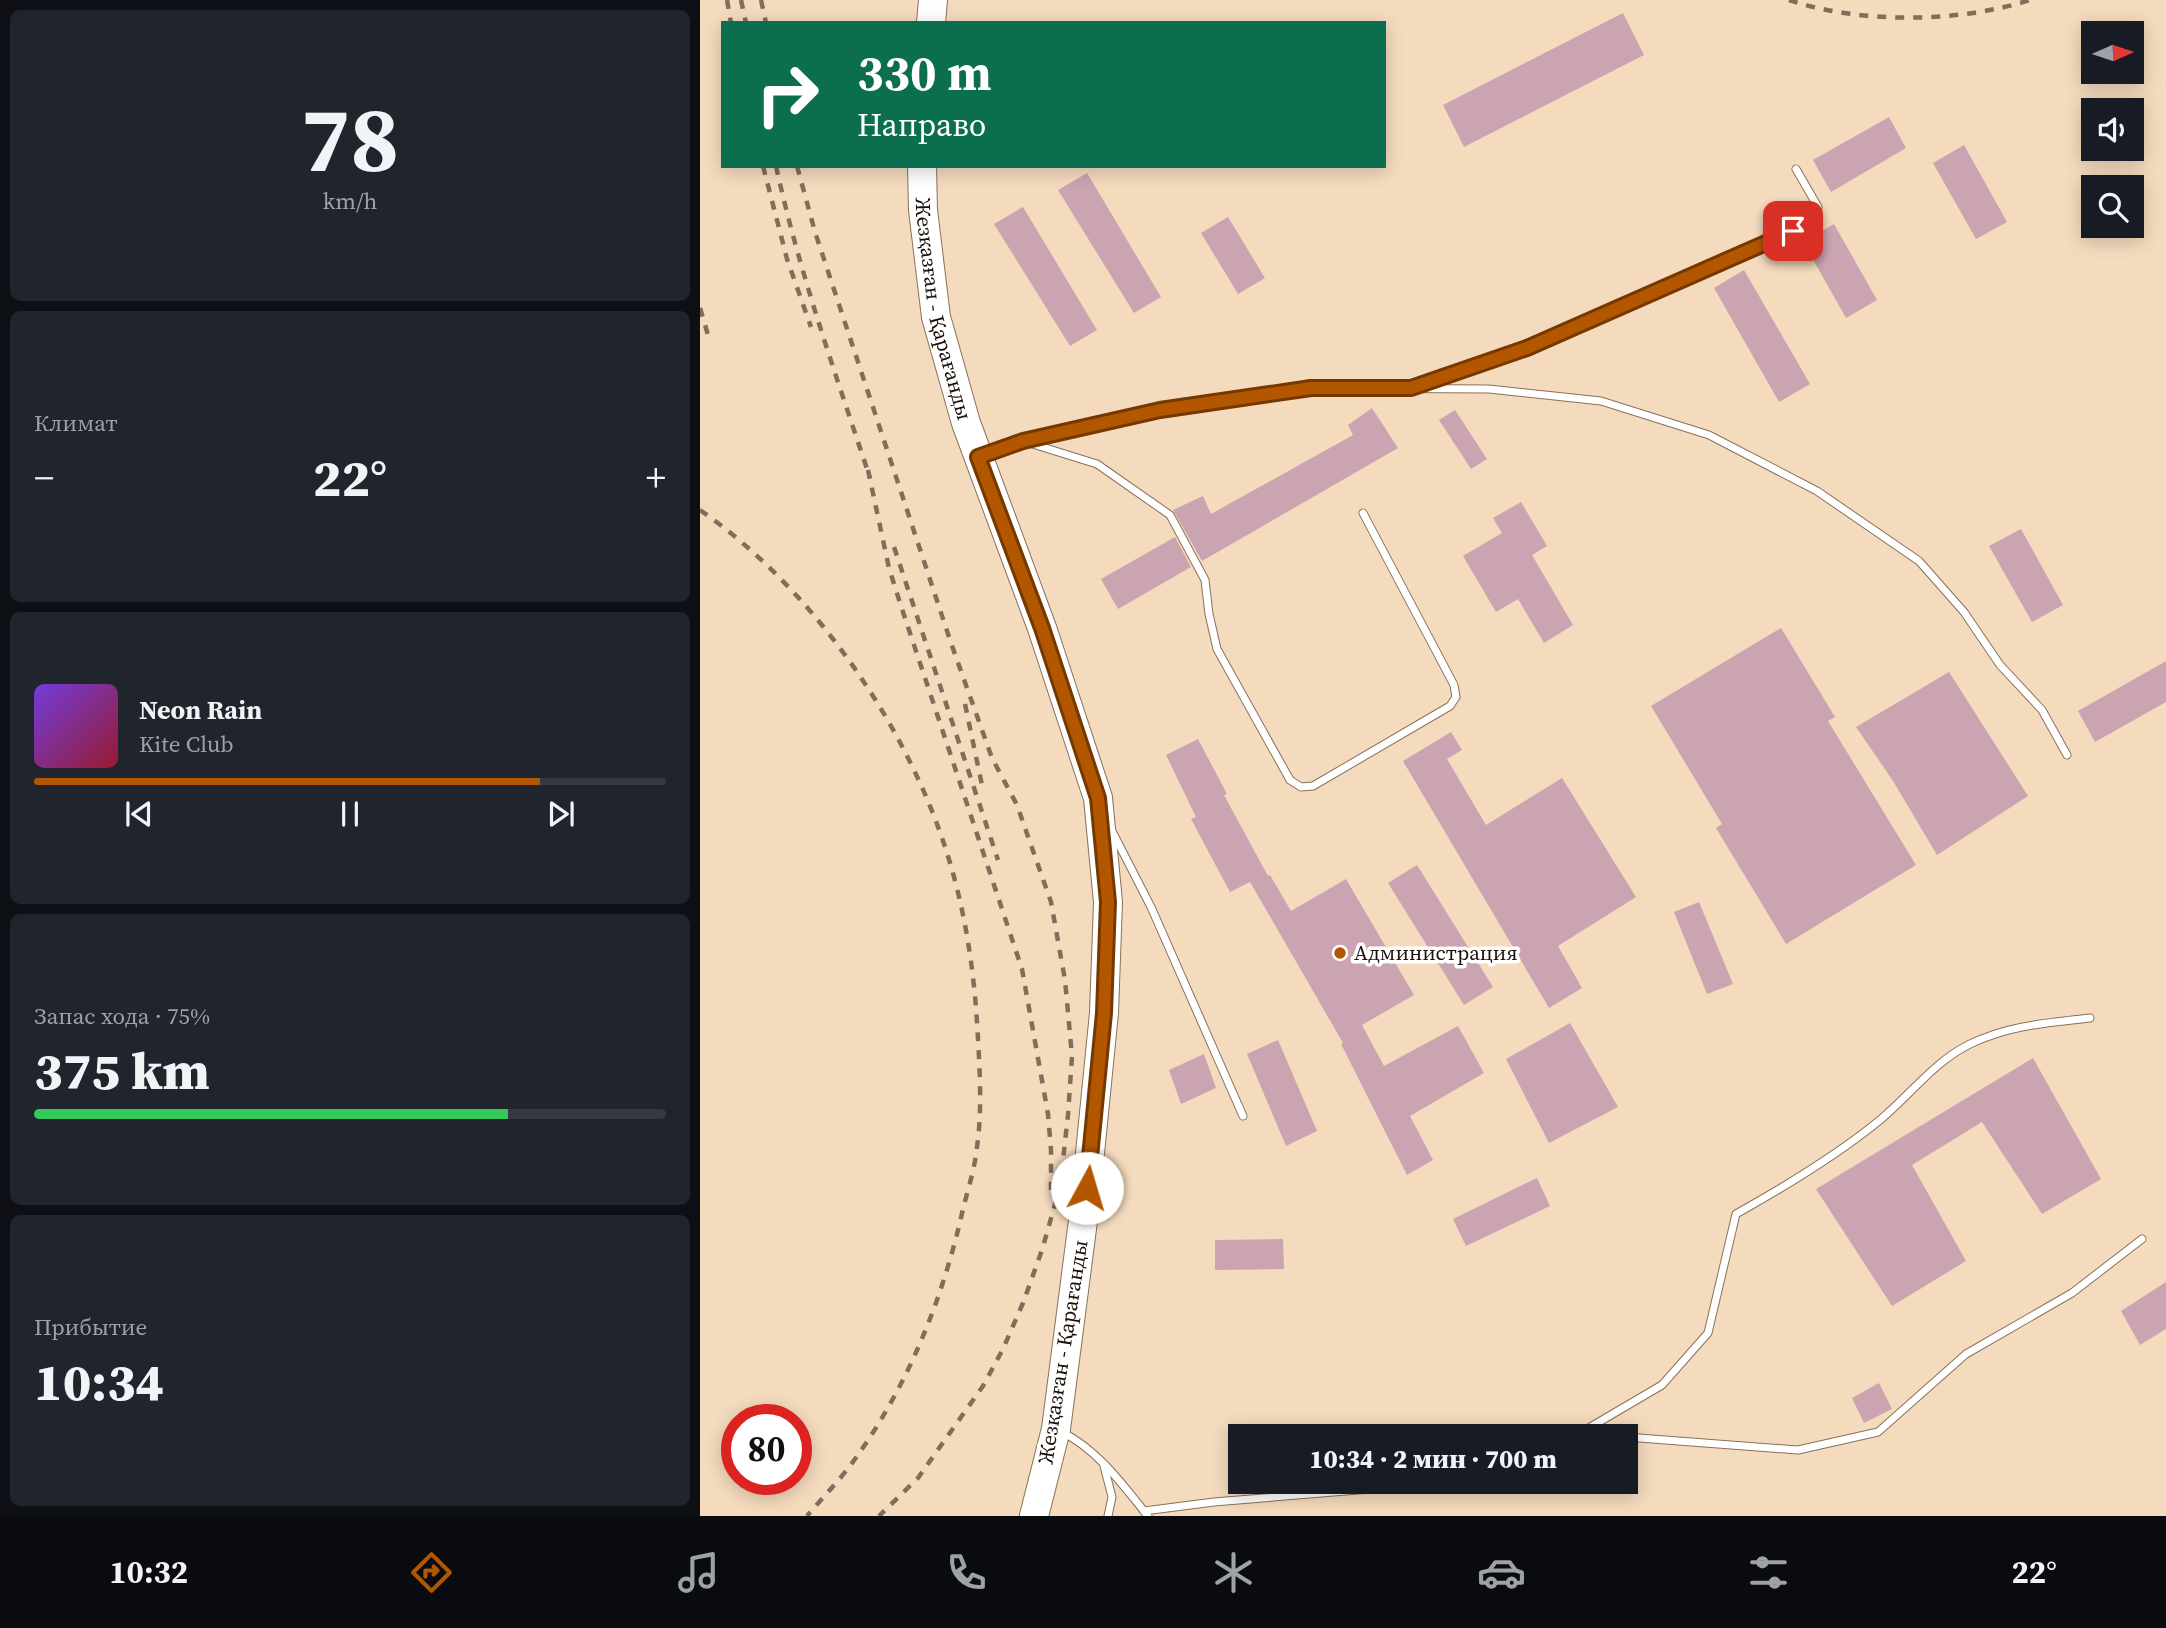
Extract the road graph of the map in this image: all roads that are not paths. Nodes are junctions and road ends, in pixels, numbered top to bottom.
1 (933, 0) edge
2 (931, 21) edge
3 (922, 168) edge
4 (1796, 169) dead end
5 (1411, 388) junction
6 (1023, 441) junction
7 (978, 457) junction
8 (1363, 513) dead end
9 (2067, 755) dead end
10 (1098, 805) junction
11 (2090, 1018) dead end
12 (1243, 1116) dead end
13 (2142, 1239) dead end
14 (1596, 1424) edge
15 (1056, 1429) junction
16 (1638, 1438) edge
17 (1103, 1462) junction
18 (1310, 1494) edge
19 (1146, 1514) edge
20 (1034, 1516) edge
21 (1108, 1516) edge

1 - 2 highway
3 - 7 highway, Жезқазған - Қарағанды
4 - 5 lane
5 - 6 lane
5 - 9 lane
6 - 7 lane
6 - 8 lane
7 - 10 highway, Жезқазған - Қарағанды
10 - 12 lane
10 - 15 highway, Жезқазған - Қарағанды
11 - 14 lane
13 - 16 lane
15 - 17 lane
15 - 20 highway, Жезқазған - Қарағанды
17 - 19 lane
17 - 21 lane
18 - 19 lane

